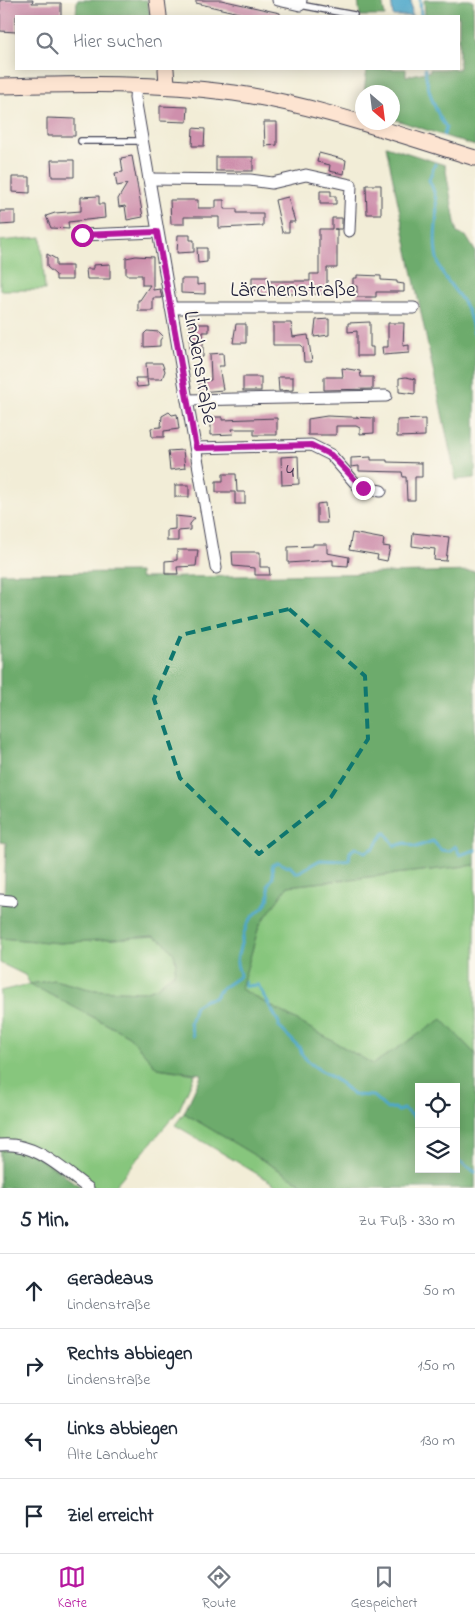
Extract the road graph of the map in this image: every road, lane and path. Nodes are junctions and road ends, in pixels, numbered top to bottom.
1 (157, 0) edge
2 (278, 0) edge
3 (300, 2) edge
4 (159, 15) edge
5 (354, 15) edge
6 (166, 70) edge
7 (136, 84) junction
8 (168, 85) junction
9 (0, 86) edge
10 (82, 141) dead end
11 (143, 141) junction
12 (475, 158) edge
13 (149, 179) junction
14 (349, 231) dead end
15 (157, 232) junction
16 (82, 235) dead end
17 (171, 308) junction
18 (414, 308) dead end
19 (386, 396) dead end
20 (187, 400) junction
21 (196, 448) junction
22 (381, 491) dead end
23 (216, 568) dead end
24 (0, 1145) edge
25 (88, 1188) edge

1 - 4 main road
2 - 3 street
3 - 5 lane
6 - 8 main road
7 - 8 main road
7 - 9 main road
7 - 11 street, Lindenstraße
8 - 12 main road
10 - 11 lane
11 - 13 street, Lindenstraße
13 - 14 street
13 - 15 street, Lindenstraße
15 - 16 street
15 - 17 street, Lindenstraße
17 - 18 street, Lärchenstraße
17 - 20 street, Lindenstraße
19 - 20 street
20 - 21 street, Lindenstraße
21 - 22 street
21 - 23 street, Lindenstraße
24 - 25 street

